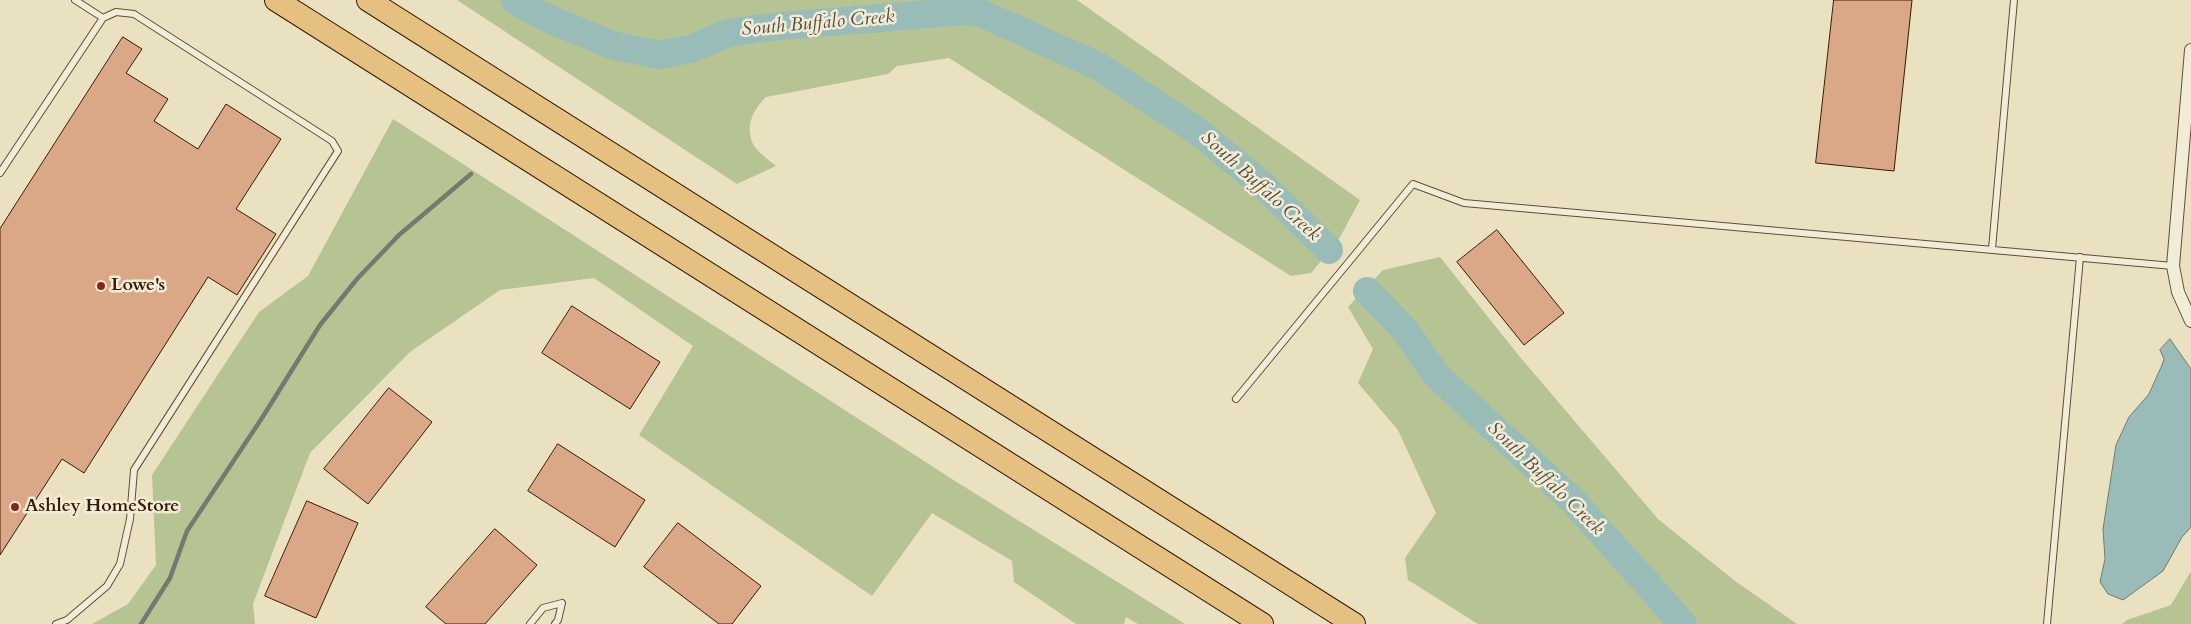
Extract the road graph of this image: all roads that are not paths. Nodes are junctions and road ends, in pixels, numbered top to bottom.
1 (75, 0) edge
2 (276, 0) edge
3 (368, 0) edge
4 (2014, 0) edge
5 (103, 18) junction
6 (2191, 50) edge
7 (0, 173) edge
8 (1992, 249) junction
9 (2080, 257) junction
10 (2173, 266) junction
11 (2191, 320) edge
12 (1236, 399) dead end
13 (56, 624) edge
14 (530, 624) edge
15 (555, 624) edge
16 (1262, 624) edge
17 (1354, 624) edge
18 (2047, 624) edge

1 - 5 lane
2 - 16 highway
3 - 17 highway
4 - 8 lane
5 - 7 lane
5 - 13 lane
6 - 10 street
8 - 9 lane
8 - 12 lane
9 - 10 lane
9 - 18 lane
10 - 11 street
14 - 15 lane

